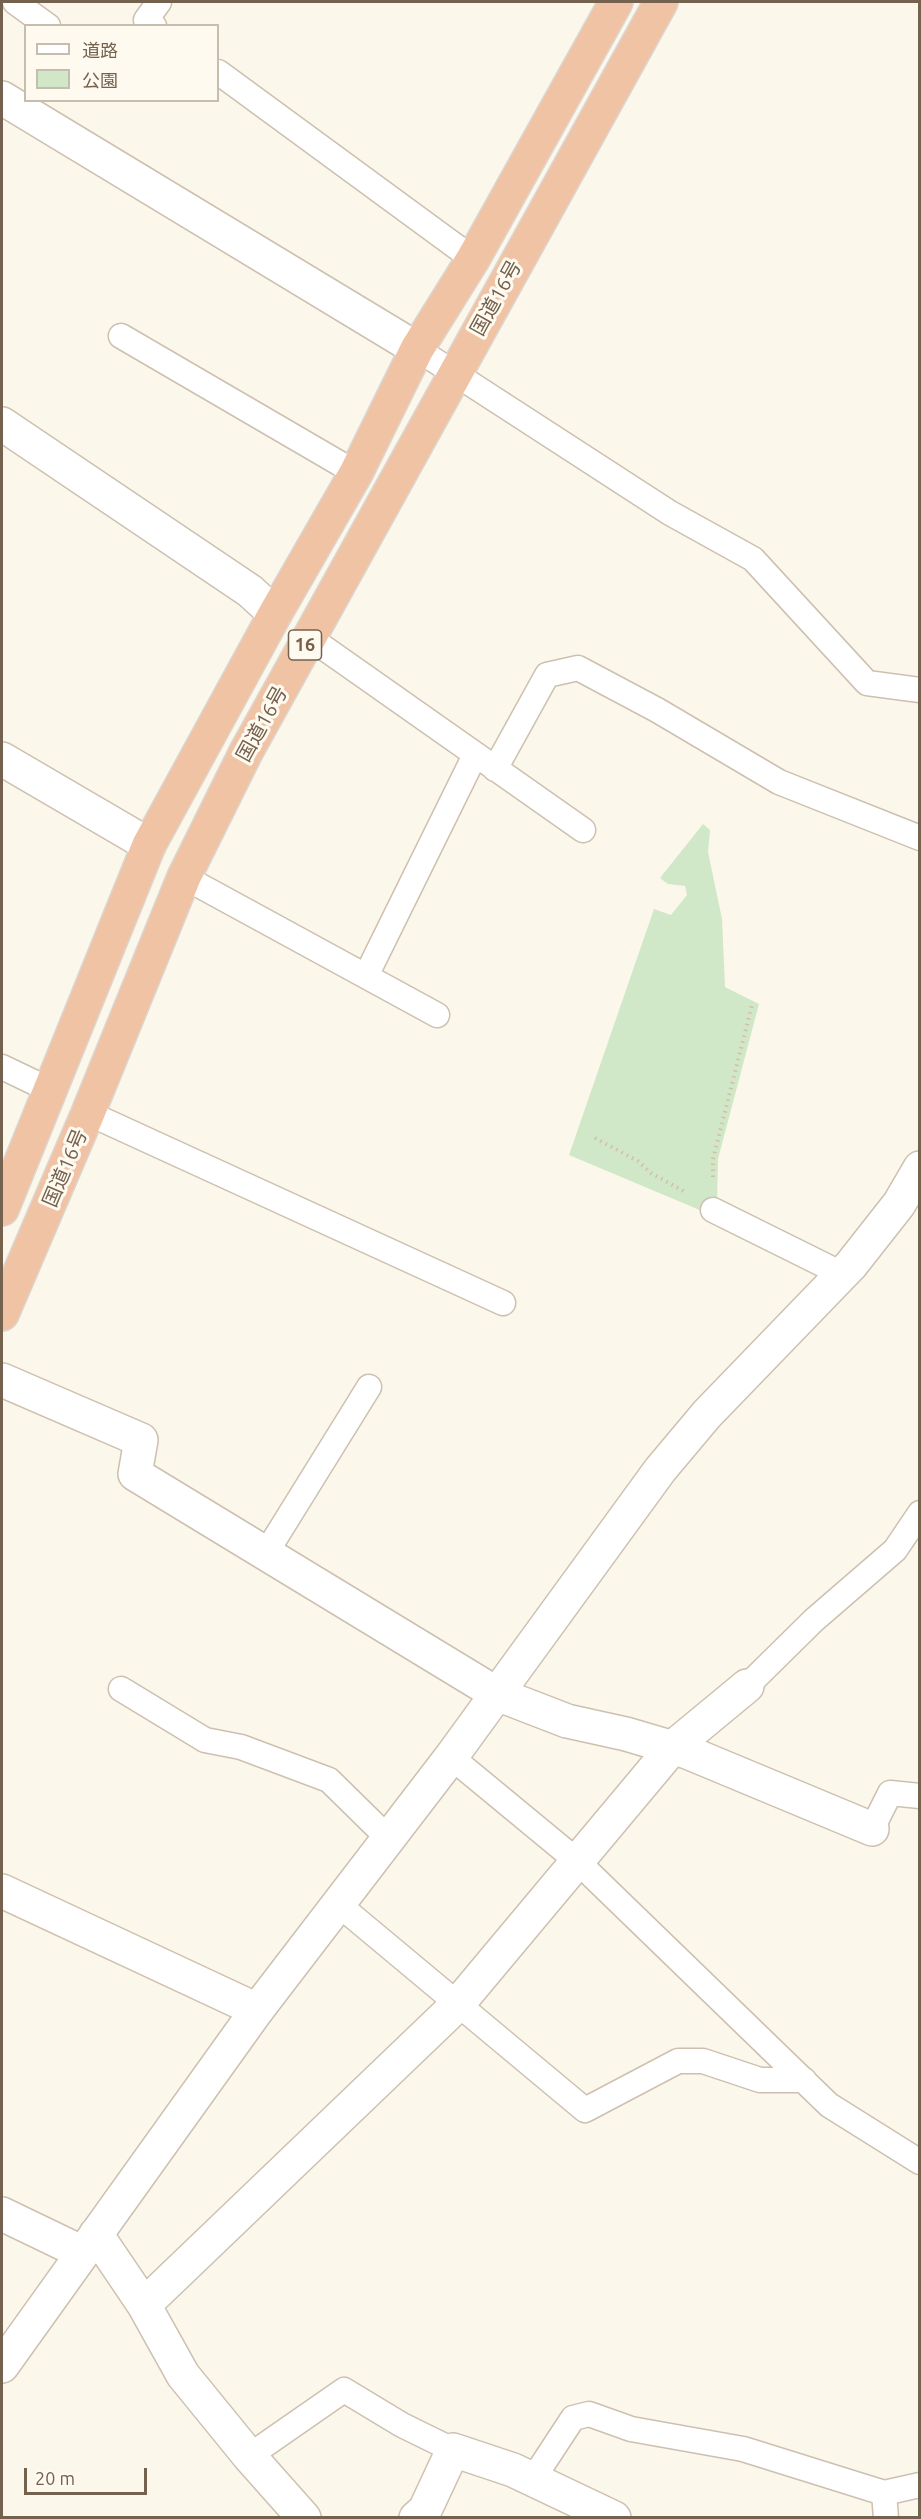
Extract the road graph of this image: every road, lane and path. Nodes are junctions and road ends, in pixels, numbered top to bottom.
1 (15, 2) edge
2 (159, 2) edge
3 (616, 2) edge
4 (661, 2) edge
5 (45, 24) edge
6 (151, 24) edge
7 (219, 73) edge
8 (2, 98) edge
9 (473, 259) junction
10 (121, 336) dead end
11 (417, 350) junction
12 (454, 375) junction
13 (2, 424) edge
14 (356, 474) junction
15 (275, 614) junction
16 (310, 638) junction
17 (920, 690) edge
18 (475, 754) junction
19 (2, 759) edge
20 (495, 769) junction
21 (583, 830) dead end
22 (920, 838) edge
23 (149, 845) junction
24 (184, 877) junction
25 (366, 976) junction
26 (752, 1005) dead end
27 (437, 1015) dead end
28 (2, 1067) edge
29 (50, 1090) junction
30 (88, 1113) junction
31 (595, 1138) dead end
32 (920, 1168) edge
33 (668, 1183) dead end
34 (2, 1209) edge
35 (713, 1210) joint
36 (842, 1274) junction
37 (503, 1303) dead end
38 (2, 1314) edge
39 (2, 1380) edge
40 (369, 1387) dead end
41 (920, 1513) edge
42 (266, 1553) junction
43 (747, 1686) joint
44 (121, 1689) dead end
45 (497, 1694) junction
46 (672, 1748) junction
47 (451, 1757) junction
48 (920, 1796) edge
49 (872, 1829) joint
50 (388, 1838) junction
51 (577, 1861) junction
52 (2, 1891) edge
53 (338, 1904) junction
54 (458, 2004) junction
55 (257, 2010) junction
56 (804, 2080) junction
57 (920, 2162) edge
58 (2, 2214) edge
59 (90, 2244) junction
60 (144, 2305) junction
61 (2, 2366) edge
62 (453, 2450) junction
63 (249, 2456) junction
64 (533, 2479) junction
65 (920, 2485) edge
66 (884, 2493) junction
67 (304, 2517) edge
68 (416, 2517) edge
69 (614, 2517) edge
70 (886, 2517) edge

1 - 5 lane
2 - 6 lane
3 - 9 highway, 国道16号 / 16
4 - 12 highway, 国道16号 / 16
7 - 9 lane
8 - 11 street
9 - 11 highway, 国道16号 / 16
10 - 14 lane
11 - 12 lane
11 - 14 highway, 国道16号 / 16
12 - 16 highway, 国道16号 / 16
12 - 17 lane
13 - 15 street
14 - 15 highway, 国道16号 / 16
15 - 23 highway, 国道16号 / 16
16 - 18 lane
16 - 24 highway, 国道16号 / 16
18 - 20 lane
18 - 25 lane
19 - 23 street
20 - 21 lane
20 - 22 lane
23 - 29 highway, 国道16号 / 16
24 - 25 lane
24 - 30 highway, 国道16号 / 16
25 - 27 lane
26 - 35 path
28 - 29 lane
29 - 34 highway, 国道16号 / 16
30 - 37 lane
30 - 38 highway, 国道16号 / 16
31 - 33 path
32 - 36 street
35 - 36 lane
36 - 45 street
39 - 42 street
40 - 42 lane
41 - 43 lane
42 - 45 street
43 - 46 street
44 - 50 lane
45 - 46 street
45 - 47 street
46 - 49 street
46 - 51 street
47 - 50 street
47 - 51 lane
48 - 49 lane
50 - 53 street
51 - 54 street
51 - 56 lane
52 - 55 street
53 - 54 lane
53 - 55 street
54 - 56 lane
54 - 60 street
55 - 59 street
56 - 57 lane
58 - 59 street
59 - 60 street
59 - 61 street
60 - 63 street
62 - 63 lane
62 - 64 street
62 - 68 street
63 - 67 street
64 - 66 lane
64 - 69 street
65 - 66 lane
66 - 70 lane

